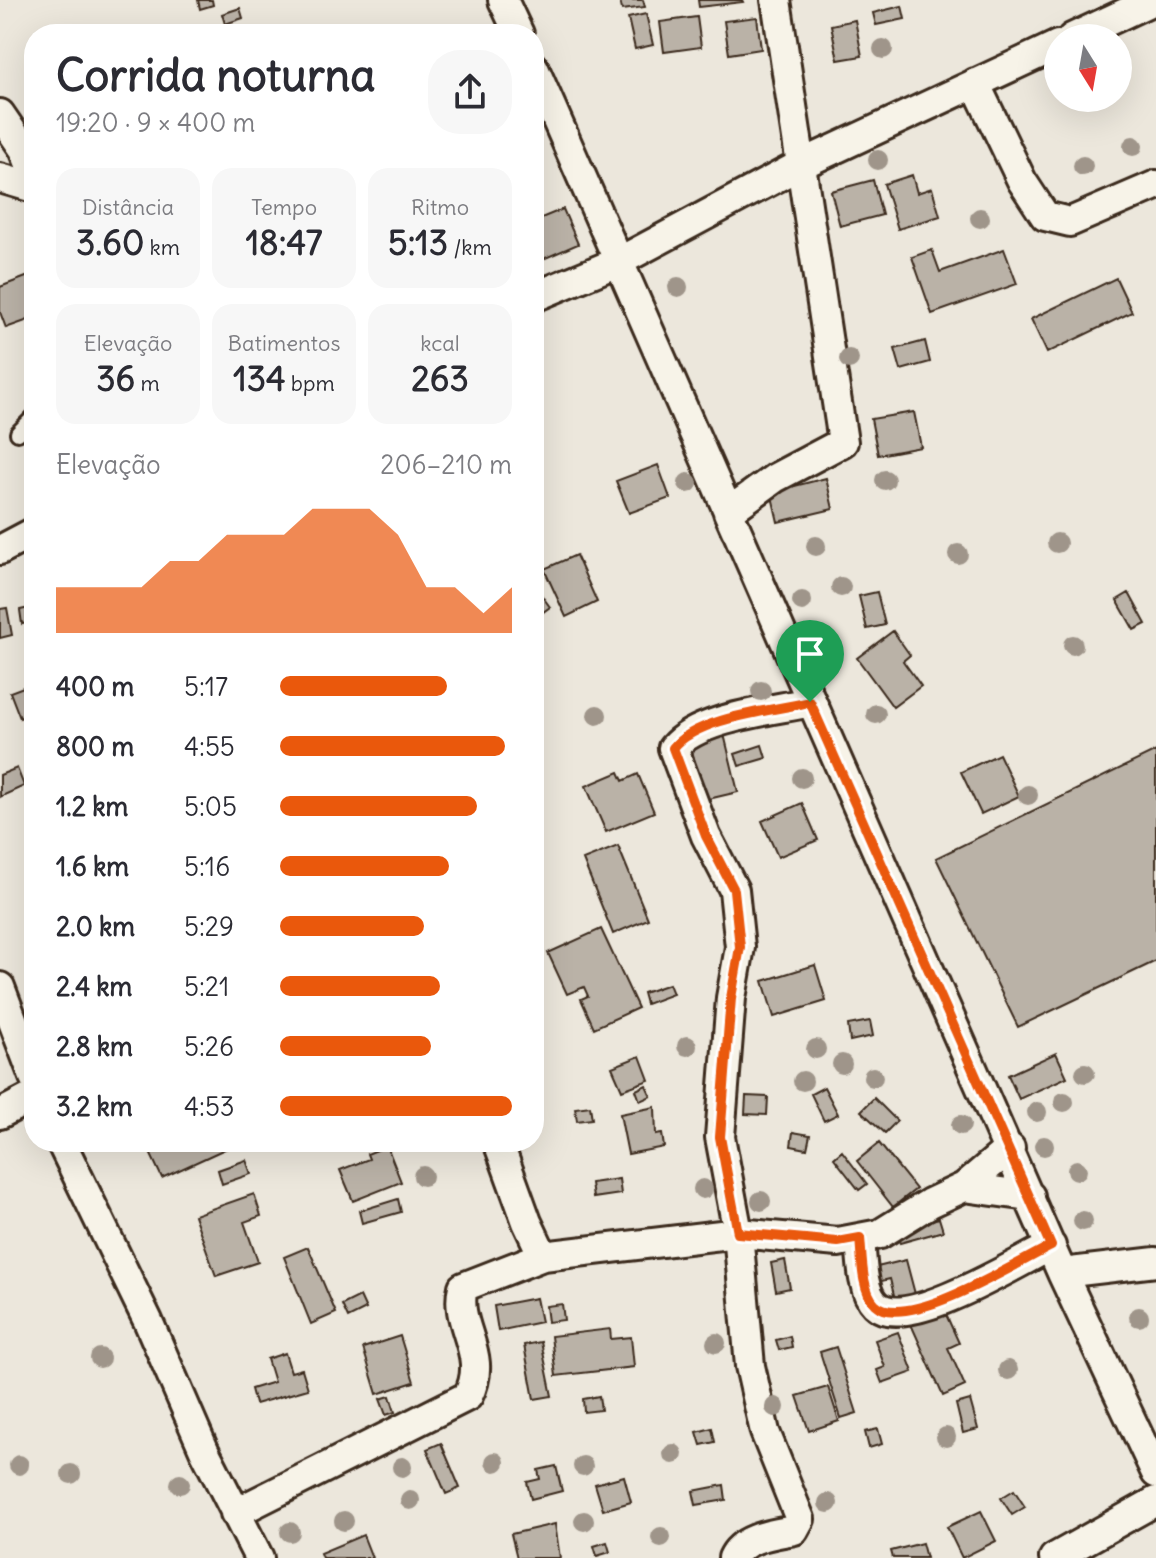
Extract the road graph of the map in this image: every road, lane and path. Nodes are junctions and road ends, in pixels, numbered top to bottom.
1 (503, 0) edge
2 (776, 0) edge
3 (1153, 0) edge
4 (514, 24) edge
5 (1102, 24) edge
6 (1044, 51) edge
7 (975, 83) junction
8 (544, 105) edge
9 (0, 114) edge
10 (24, 149) edge
11 (798, 166) junction
12 (0, 178) edge
13 (24, 185) edge
14 (1156, 185) edge
15 (620, 261) junction
16 (544, 293) edge
17 (24, 427) edge
18 (18, 433) dead end
19 (24, 537) edge
20 (740, 538) junction
21 (0, 550) edge
22 (810, 702) junction
23 (0, 987) edge
24 (24, 1043) edge
25 (24, 1101) edge
26 (0, 1114) edge
27 (1010, 1148) junction
28 (66, 1152) edge
29 (502, 1152) edge
30 (964, 1187) junction
31 (1030, 1196) junction
32 (738, 1233) junction
33 (860, 1238) junction
34 (1051, 1246) junction
35 (543, 1256) junction
36 (1156, 1262) edge
37 (1062, 1273) junction
38 (1156, 1473) edge
39 (1156, 1501) edge
40 (235, 1513) junction
41 (259, 1558) edge
42 (733, 1558) edge
43 (1054, 1558) edge

1 - 4 street
2 - 11 street
3 - 5 street
6 - 7 street
7 - 11 street
7 - 14 street
8 - 15 street
9 - 10 street
11 - 15 street
11 - 20 street
12 - 13 street
15 - 16 street
15 - 20 street
17 - 18 lane
19 - 21 street
20 - 22 street
22 - 27 street
22 - 32 street
23 - 24 street
25 - 26 street
27 - 30 street
27 - 31 street
28 - 40 street
29 - 35 street
30 - 31 street
30 - 33 street
31 - 34 street
32 - 33 street
32 - 35 street
32 - 42 street
33 - 34 street
34 - 37 street
35 - 40 street
36 - 37 street
37 - 38 street
39 - 43 street
40 - 41 street

